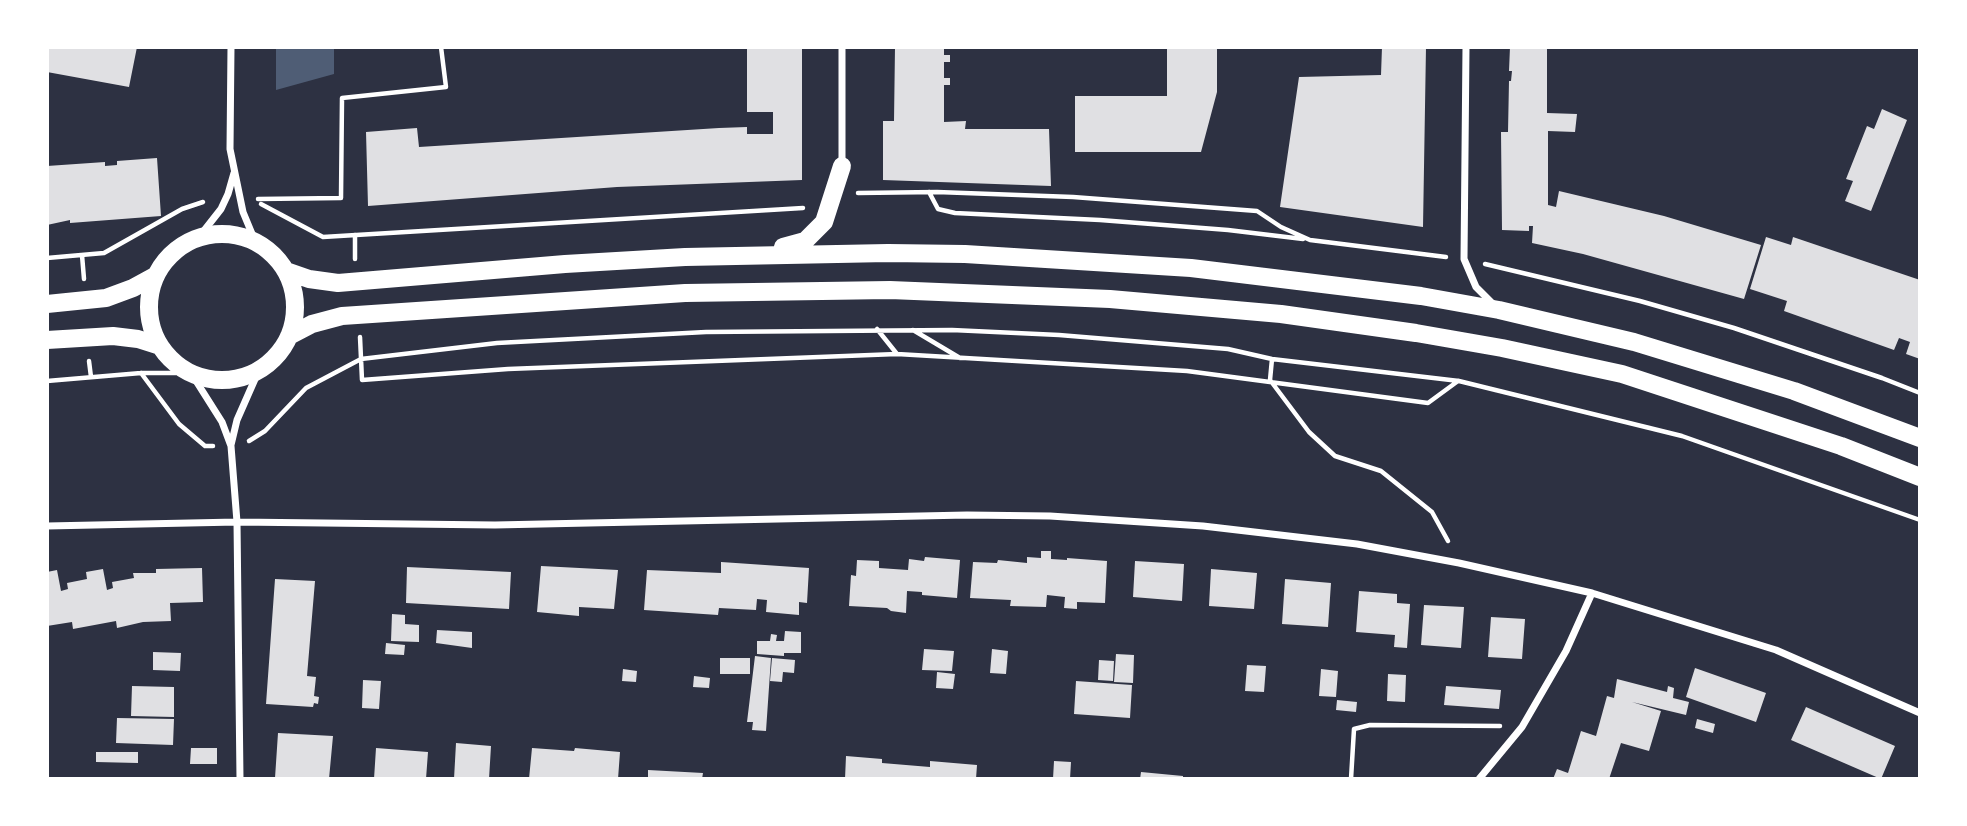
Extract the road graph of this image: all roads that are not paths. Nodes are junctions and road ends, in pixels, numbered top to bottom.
1 (231, 47) edge
2 (842, 47) edge
3 (1466, 47) edge
4 (842, 166) joint
5 (235, 169) junction
6 (199, 237) junction
7 (256, 241) junction
8 (759, 254) junction
9 (286, 271) junction
10 (155, 276) junction
11 (47, 304) edge
12 (1499, 310) junction
13 (289, 337) junction
14 (47, 340) edge
15 (160, 346) junction
16 (259, 370) junction
17 (191, 373) junction
18 (1920, 438) edge
19 (231, 446) junction
20 (1920, 477) edge
21 (237, 523) junction
22 (47, 526) edge
23 (1592, 593) junction
24 (1920, 713) edge
25 (240, 779) edge
26 (1479, 779) edge

1 - 5 street
2 - 4 street
3 - 12 street
4 - 8 main road
5 - 6 street
5 - 7 street
6 - 7 main road
6 - 10 main road
7 - 9 main road
8 - 9 main road
8 - 12 main road
9 - 13 main road
10 - 11 main road
10 - 15 main road
12 - 18 main road
13 - 16 main road
13 - 20 main road
14 - 15 main road
15 - 17 main road
16 - 17 main road
16 - 19 street
17 - 19 street
19 - 21 street
21 - 22 street
21 - 23 street
21 - 25 street
23 - 24 street
23 - 26 street

